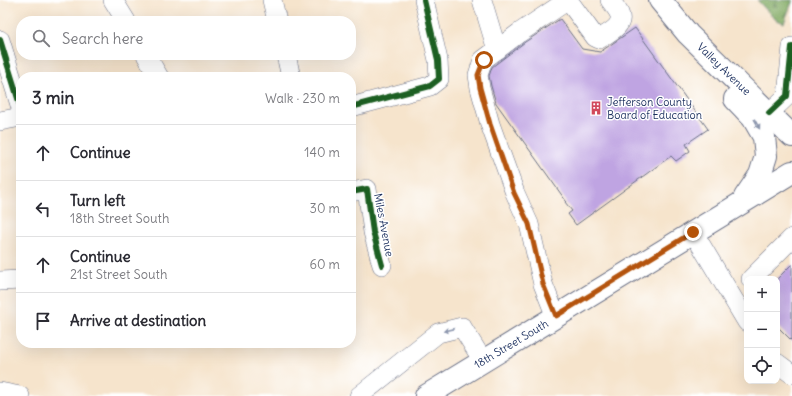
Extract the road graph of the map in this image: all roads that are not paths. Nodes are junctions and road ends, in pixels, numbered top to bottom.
1 (114, 0) edge
2 (272, 0) edge
3 (424, 0) edge
4 (482, 0) edge
5 (568, 0) edge
6 (610, 0) edge
7 (660, 0) edge
8 (123, 16) edge
9 (276, 16) edge
10 (0, 40) edge
11 (792, 47) edge
12 (497, 50) junction
13 (149, 60) edge
14 (287, 60) edge
15 (723, 68) junction
16 (156, 72) edge
17 (291, 72) edge
18 (16, 92) edge
19 (356, 106) edge
20 (769, 113) junction
21 (16, 118) edge
22 (0, 120) edge
23 (792, 136) edge
24 (792, 172) edge
25 (359, 190) edge
26 (740, 204) junction
27 (693, 232) junction
28 (792, 238) edge
29 (382, 265) dead end
30 (754, 276) edge
31 (16, 280) edge
32 (0, 281) edge
33 (744, 286) edge
34 (732, 298) junction
35 (556, 316) junction
36 (744, 317) edge
37 (483, 361) junction
38 (780, 365) edge
39 (792, 374) edge
40 (0, 392) edge
41 (20, 396) edge
42 (359, 396) edge
43 (426, 396) edge

1 - 8 street
2 - 9 street
3 - 19 street
4 - 12 street
5 - 6 street
5 - 12 street
7 - 15 main road, Valley Avenue
10 - 18 street
11 - 20 street
12 - 35 street
13 - 16 street
14 - 17 street
15 - 20 main road, Valley Avenue
15 -> 26 main road
20 - 23 main road, Valley Avenue
21 - 22 street
24 - 26 main road, 18th Street South
25 - 29 street, Miles Avenue
26 - 27 main road, 18th Street South
27 - 34 street
27 - 35 main road, 18th Street South
28 - 30 street
31 - 32 street
33 - 34 street
34 - 36 street
35 - 37 main road, 18th Street South
37 -> 42 street
37 - 43 main road, 18th Street South
38 - 39 street
40 - 41 street

